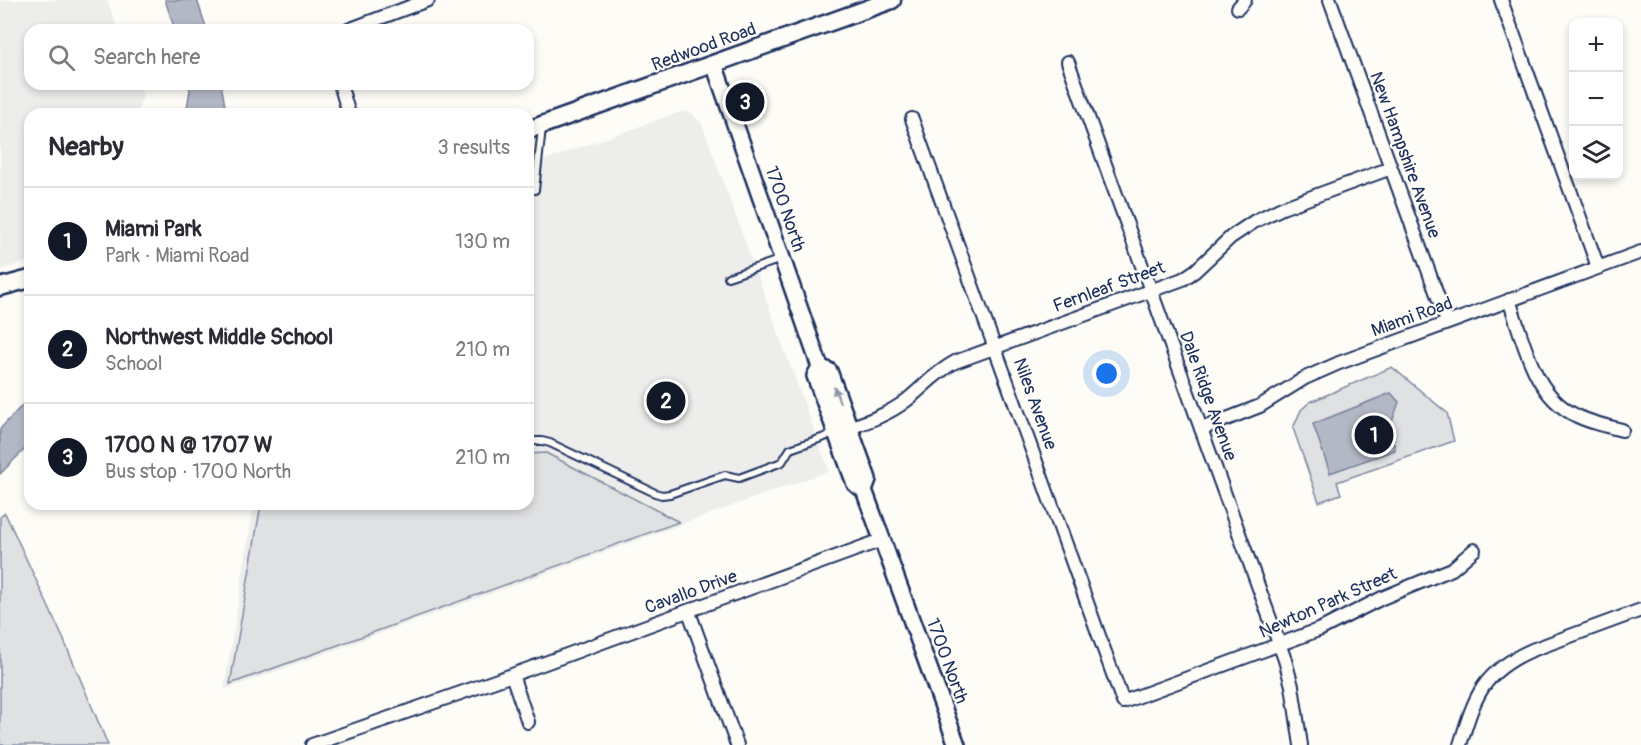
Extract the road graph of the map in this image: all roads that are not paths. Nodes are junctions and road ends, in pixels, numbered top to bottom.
1 (428, 0) edge
2 (892, 0) edge
3 (1330, 0) edge
4 (1501, 0) edge
5 (364, 24) edge
6 (1068, 62) dead end
7 (714, 64) junction
8 (342, 90) edge
9 (347, 108) edge
10 (912, 119) dead end
11 (535, 127) edge
12 (1391, 168) junction
13 (535, 190) dead end
14 (1641, 252) edge
15 (782, 259) junction
16 (1598, 267) junction
17 (728, 277) dead end
18 (24, 281) edge
19 (0, 287) edge
20 (1151, 291) junction
21 (1509, 300) junction
22 (1447, 322) junction
23 (995, 347) junction
24 (1201, 429) junction
25 (843, 430) junction
26 (1622, 430) dead end
27 (534, 441) edge
28 (882, 540) junction
29 (1474, 550) dead end
30 (1641, 610) edge
31 (689, 612) junction
32 (1279, 645) junction
33 (512, 675) junction
34 (1123, 702) joint
35 (528, 722) dead end
36 (344, 740) edge
37 (312, 745) edge
38 (737, 745) edge
39 (957, 745) edge
40 (1301, 745) edge
41 (1460, 745) edge

1 - 5 street
2 - 7 main road, Redwood Road
3 - 12 street, New Hampshire Avenue
4 - 16 street
6 - 20 street, Dale Ridge Avenue
7 - 11 main road, Redwood Road
7 - 15 street, 1700 North
8 - 9 street
10 - 23 street, Niles Avenue
11 - 13 lane
12 - 20 street, Fernleaf Street
12 - 22 street, New Hampshire Avenue
14 - 16 street, Miami Road
15 - 17 lane
15 - 25 street, 1700 North
16 - 21 street, Miami Road
18 - 19 main road
20 - 23 street, Fernleaf Street
20 - 24 street, Dale Ridge Avenue
21 - 22 street, Miami Road
21 - 26 street
22 - 24 street, Miami Road
23 - 25 street, Fernleaf Street
23 - 34 street, Niles Avenue
24 - 32 street, Dale Ridge Avenue
25 - 27 lane
25 - 28 street, 1700 North
28 - 31 street, Cavallo Drive
28 - 39 street, 1700 North
29 - 32 street, Newton Park Street
30 - 41 street
31 - 33 street, Cavallo Drive
31 - 38 street
32 - 34 street, Newton Park Street
32 - 40 street, Dale Ridge Avenue
33 - 35 street
33 - 36 street, Cavallo Drive
36 - 37 street, Cavallo Drive

